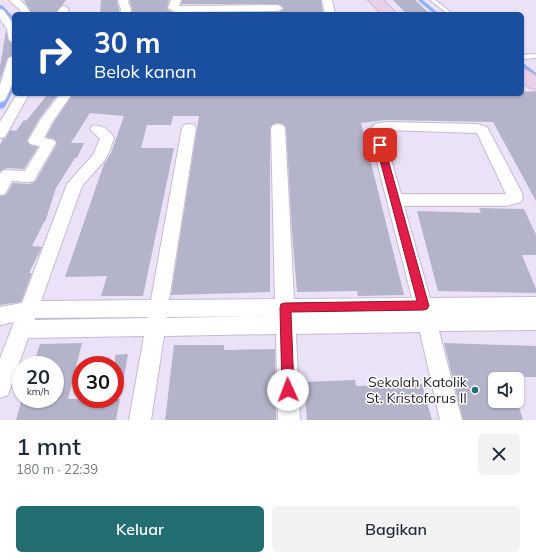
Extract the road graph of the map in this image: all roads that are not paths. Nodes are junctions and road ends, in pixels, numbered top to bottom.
1 (14, 0) edge
2 (124, 0) edge
3 (176, 0) edge
4 (327, 0) edge
5 (364, 0) edge
6 (375, 0) edge
7 (432, 0) edge
8 (278, 7) edge
9 (0, 12) edge
10 (25, 12) edge
11 (125, 12) edge
12 (330, 12) edge
13 (376, 12) edge
14 (388, 12) edge
15 (447, 12) edge
16 (12, 29) edge
17 (536, 56) edge
18 (524, 58) edge
19 (524, 59) edge
20 (12, 67) edge
21 (536, 68) edge
22 (524, 75) edge
23 (536, 84) edge
24 (22, 96) edge
25 (64, 96) edge
26 (0, 98) edge
27 (3, 126) edge
28 (189, 128) dead end
29 (278, 128) dead end
30 (97, 129) dead end
31 (0, 190) edge
32 (396, 200) junction
33 (536, 305) edge
34 (29, 310) junction
35 (426, 315) junction
36 (0, 316) edge
37 (285, 316) junction
38 (157, 318) junction
39 (536, 321) edge
40 (22, 329) junction
41 (0, 387) edge
42 (140, 420) edge
43 (289, 420) edge
44 (451, 420) edge

1 - 10 street
2 - 11 street
3 - 8 street
4 - 12 street
5 - 13 street
6 - 14 street
7 - 15 lane
9 - 16 street
17 - 18 lane
19 - 21 street
20 - 26 street
22 - 23 street
24 - 27 street
25 - 31 street
28 - 38 street
29 - 37 street
30 - 34 street
32 - 32 street
32 - 35 street
33 - 35 street
34 - 36 street
34 - 38 street
34 - 40 street
35 - 37 street
35 - 39 street
35 - 44 street
37 - 38 street
37 - 43 street
38 - 40 street
38 - 42 street
40 - 41 street

